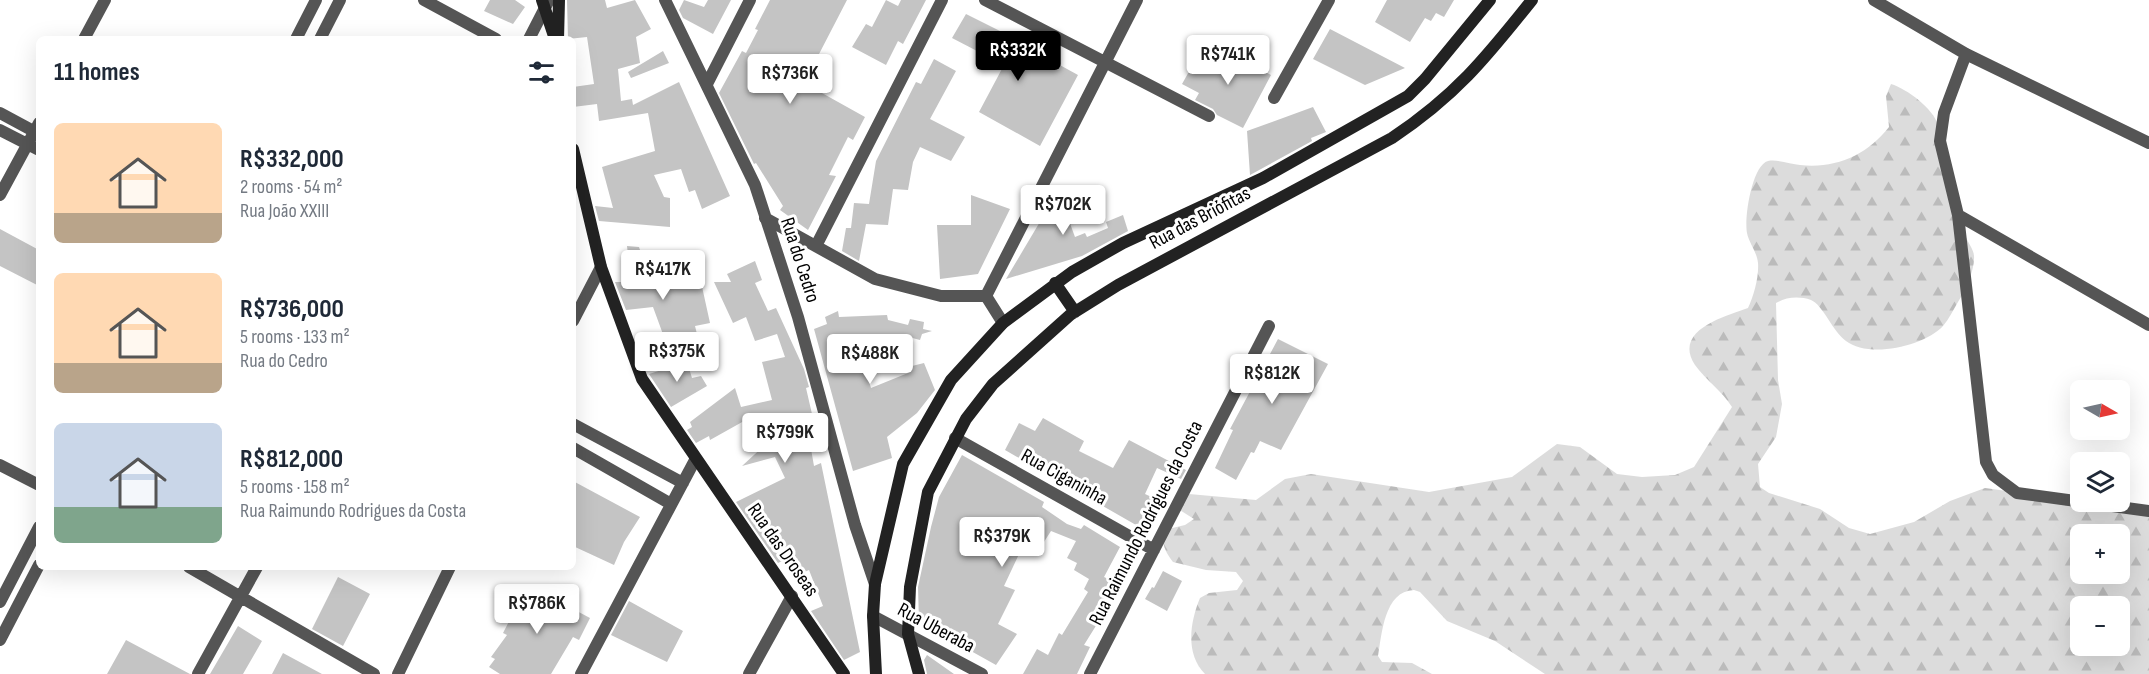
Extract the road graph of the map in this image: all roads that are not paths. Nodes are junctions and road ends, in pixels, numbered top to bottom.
1 (105, 0) edge
2 (316, 0) edge
3 (340, 0) edge
4 (424, 0) edge
5 (559, 0) edge
6 (665, 0) edge
7 (750, 0) edge
8 (942, 0) edge
9 (986, 0) edge
10 (1137, 0) edge
11 (1329, 0) edge
12 (1490, 0) edge
13 (1532, 0) edge
14 (1874, 0) edge
15 (545, 4) edge
16 (86, 36) edge
17 (298, 36) edge
18 (322, 36) edge
19 (490, 36) edge
20 (530, 36) edge
21 (555, 36) edge
22 (556, 36) edge
23 (1966, 54) junction
24 (1104, 61) junction
25 (708, 84) junction
26 (1274, 98) dead end
27 (0, 113) edge
28 (1209, 116) dead end
29 (36, 129) edge
30 (0, 130) edge
31 (36, 133) edge
32 (2149, 143) edge
33 (27, 144) junction
34 (36, 148) edge
35 (576, 161) edge
36 (0, 195) edge
37 (1958, 215) junction
38 (765, 218) junction
39 (816, 246) junction
40 (602, 267) junction
41 (1055, 283) junction
42 (986, 296) junction
43 (1075, 312) junction
44 (576, 315) edge
45 (1003, 323) junction
46 (2149, 325) edge
47 (1269, 326) dead end
48 (576, 426) edge
49 (955, 438) junction
50 (576, 450) edge
51 (695, 460) junction
52 (0, 465) edge
53 (36, 483) edge
54 (683, 483) junction
55 (671, 504) junction
56 (2149, 511) edge
57 (36, 533) edge
58 (1154, 550) junction
59 (36, 570) edge
60 (194, 570) edge
61 (254, 570) edge
62 (449, 570) edge
63 (875, 584) junction
64 (241, 596) junction
65 (792, 596) junction
66 (0, 602) edge
67 (873, 616) junction
68 (908, 634) junction
69 (0, 640) edge
70 (198, 674) edge
71 (374, 674) edge
72 (398, 674) edge
73 (582, 674) edge
74 (749, 674) edge
75 (844, 674) edge
76 (876, 674) edge
77 (919, 674) edge
78 (982, 674) edge
79 (1090, 674) edge

1 - 16 street
2 - 17 street
3 - 18 street
4 - 19 street
5 - 22 street
6 - 25 street, Rua do Cedro
7 - 25 street
8 - 39 street
9 - 24 street
10 - 24 street
11 - 26 street
12 - 41 street, Rua das Briófitas
13 - 43 street, Rua das Briófitas
14 - 23 street
15 - 20 street
15 - 21 street
23 - 32 street
23 - 37 street
24 - 28 street
24 - 42 street
25 - 38 street, Rua do Cedro
27 - 29 street
30 - 33 street
31 - 33 street
33 - 34 street
33 - 36 street
35 - 40 street, Rua das Droseas
37 - 46 street
37 - 56 street
38 - 39 street
38 - 63 street, Rua do Cedro
39 - 42 street
40 - 44 street
40 - 51 street, Rua das Droseas
41 - 43 street
41 - 45 street, Rua das Briófitas
42 - 45 street
43 - 49 street, Rua das Briófitas
45 - 63 street, Rua das Briófitas
47 - 58 street, Rua Raimundo Rodrigues da Costa
48 - 54 street
49 - 58 street, Rua Ciganinha
49 - 68 street, Rua das Briófitas
50 - 55 street
51 - 54 street
51 - 65 street, Rua das Droseas
52 - 53 street
54 - 55 street
55 - 73 street
57 - 66 street
58 - 79 street, Rua Raimundo Rodrigues da Costa
59 - 69 street
60 - 64 street
61 - 64 street
62 - 72 street
63 - 67 street, Rua do Cedro
64 - 70 street
64 - 71 street
65 - 74 street
65 - 75 street, Rua das Droseas
67 - 68 street, Rua Uberaba
67 - 76 street, Rua do Cedro
68 - 77 street, Rua das Briófitas
68 - 78 street, Rua Uberaba

